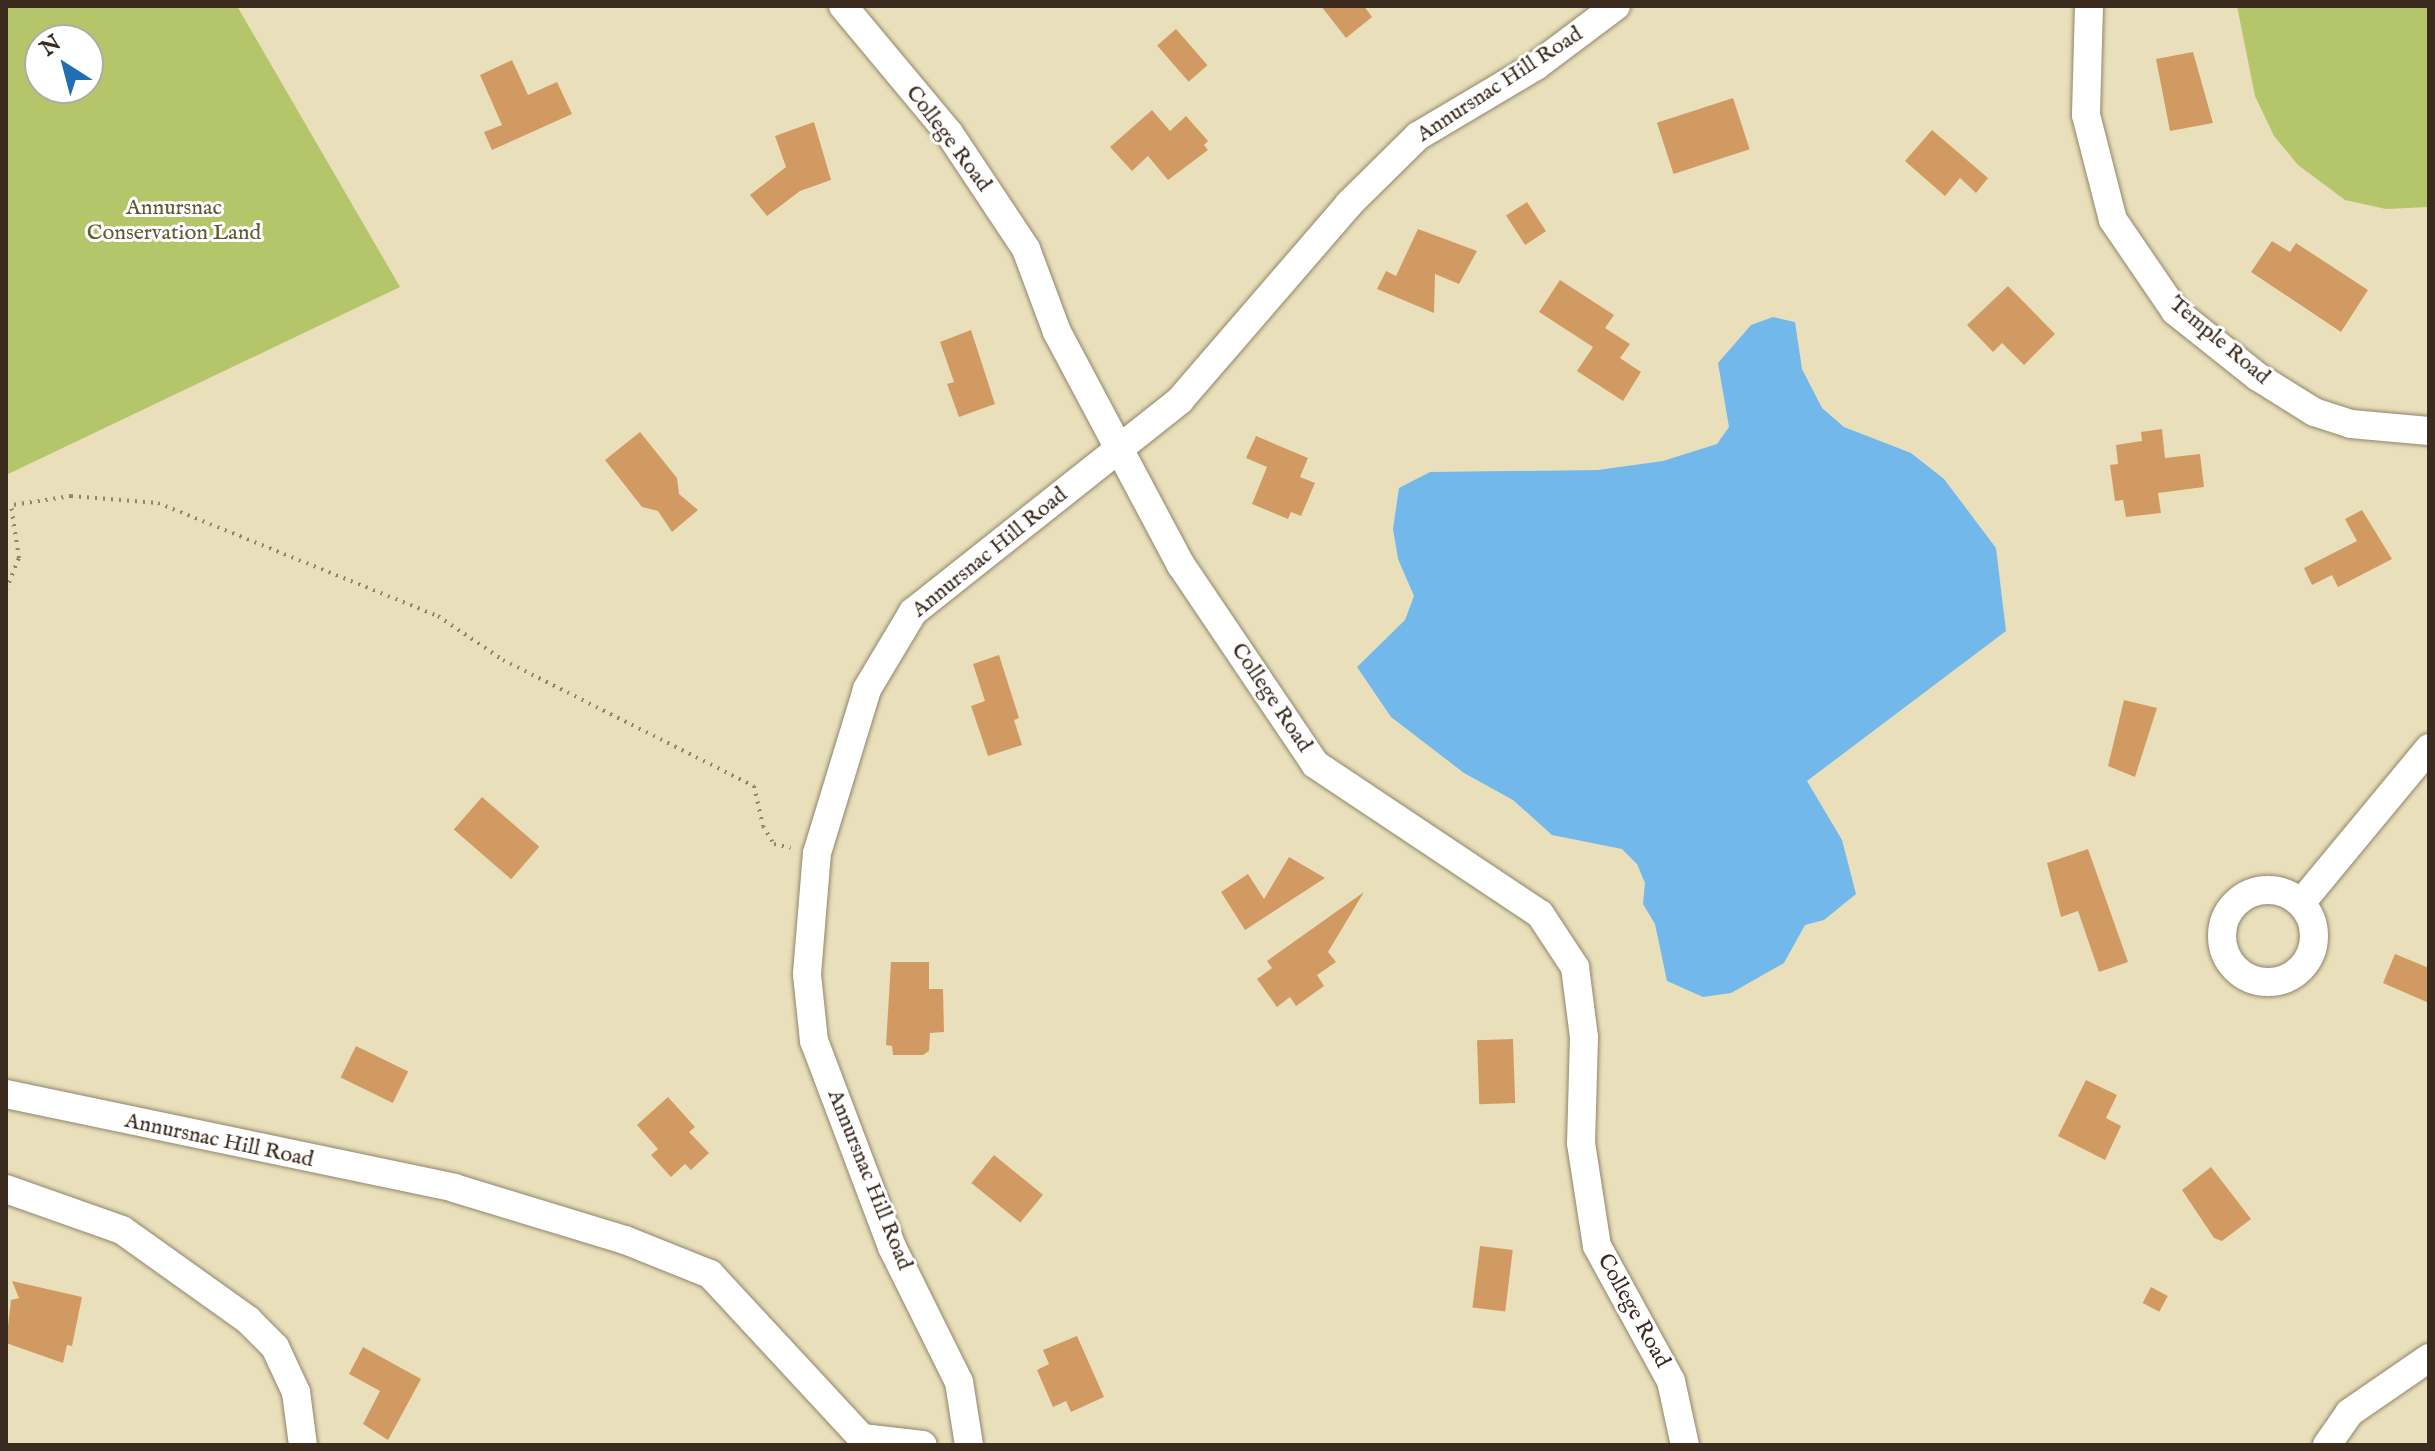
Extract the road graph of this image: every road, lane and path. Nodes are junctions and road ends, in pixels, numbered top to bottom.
1 (843, 6) edge
2 (1616, 6) edge
3 (2089, 6) edge
4 (2429, 431) edge
5 (1120, 449) junction
6 (9, 506) edge
7 (6, 590) edge
8 (2429, 748) edge
9 (817, 853) junction
10 (2301, 903) dead end
11 (6, 1094) edge
12 (6, 1189) edge
13 (2429, 1358) edge
14 (303, 1445) edge
15 (923, 1445) edge
16 (969, 1445) edge
17 (1685, 1445) edge
18 (2327, 1445) edge

1 - 5 street, College Road
2 - 5 street, Annursnac Hill Road
3 - 4 street, Temple Road
5 - 9 street, Annursnac Hill Road
5 - 17 street, College Road
6 - 7 path
6 - 9 path
8 - 10 street
9 - 16 street, Annursnac Hill Road
11 - 15 street, Annursnac Hill Road
12 - 14 street
13 - 18 street

